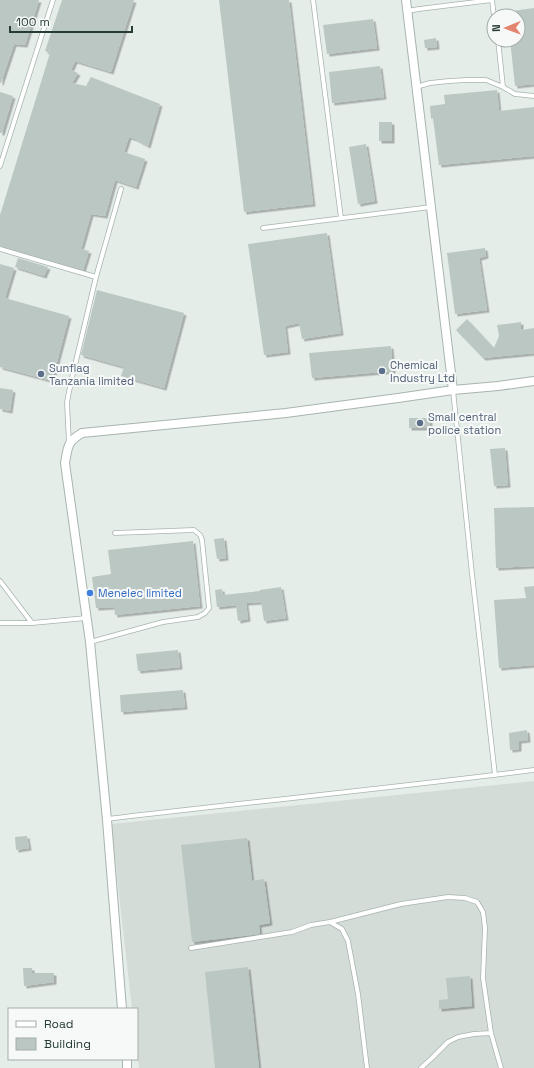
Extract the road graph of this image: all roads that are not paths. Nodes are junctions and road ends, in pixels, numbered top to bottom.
1 (53, 0) edge
2 (313, 0) edge
3 (406, 0) edge
4 (492, 0) edge
5 (407, 11) junction
6 (499, 48) edge
7 (416, 87) junction
8 (503, 87) junction
9 (534, 96) edge
10 (0, 166) edge
11 (121, 189) dead end
12 (431, 207) junction
13 (341, 218) junction
14 (263, 228) dead end
15 (0, 249) edge
16 (96, 277) junction
17 (534, 381) edge
18 (453, 390) junction
19 (69, 444) junction
20 (115, 533) dead end
21 (0, 581) edge
22 (86, 618) junction
23 (32, 622) junction
24 (0, 623) edge
25 (90, 642) junction
26 (534, 770) edge
27 (495, 775) junction
28 (107, 820) junction
29 (330, 922) junction
30 (191, 948) dead end
31 (122, 1008) edge
32 (490, 1033) junction
33 (367, 1068) edge
34 (421, 1068) edge
35 (501, 1068) edge

1 - 10 lane
2 - 13 lane
3 - 5 street
4 - 5 lane
5 - 7 street
6 - 8 lane
7 - 8 lane
7 - 12 street
8 - 9 lane
11 - 16 lane
12 - 13 lane
12 - 18 street
13 - 14 lane
15 - 16 lane
16 - 19 lane
17 - 18 street
18 - 19 street
18 - 27 lane
19 - 22 street
20 - 25 lane
21 - 23 lane
22 - 23 lane
22 - 25 street
23 - 24 lane
25 - 28 street
26 - 27 lane
27 - 28 lane
28 - 31 street
29 - 30 lane
29 - 32 lane
29 - 33 lane
32 - 34 lane
32 - 35 lane

